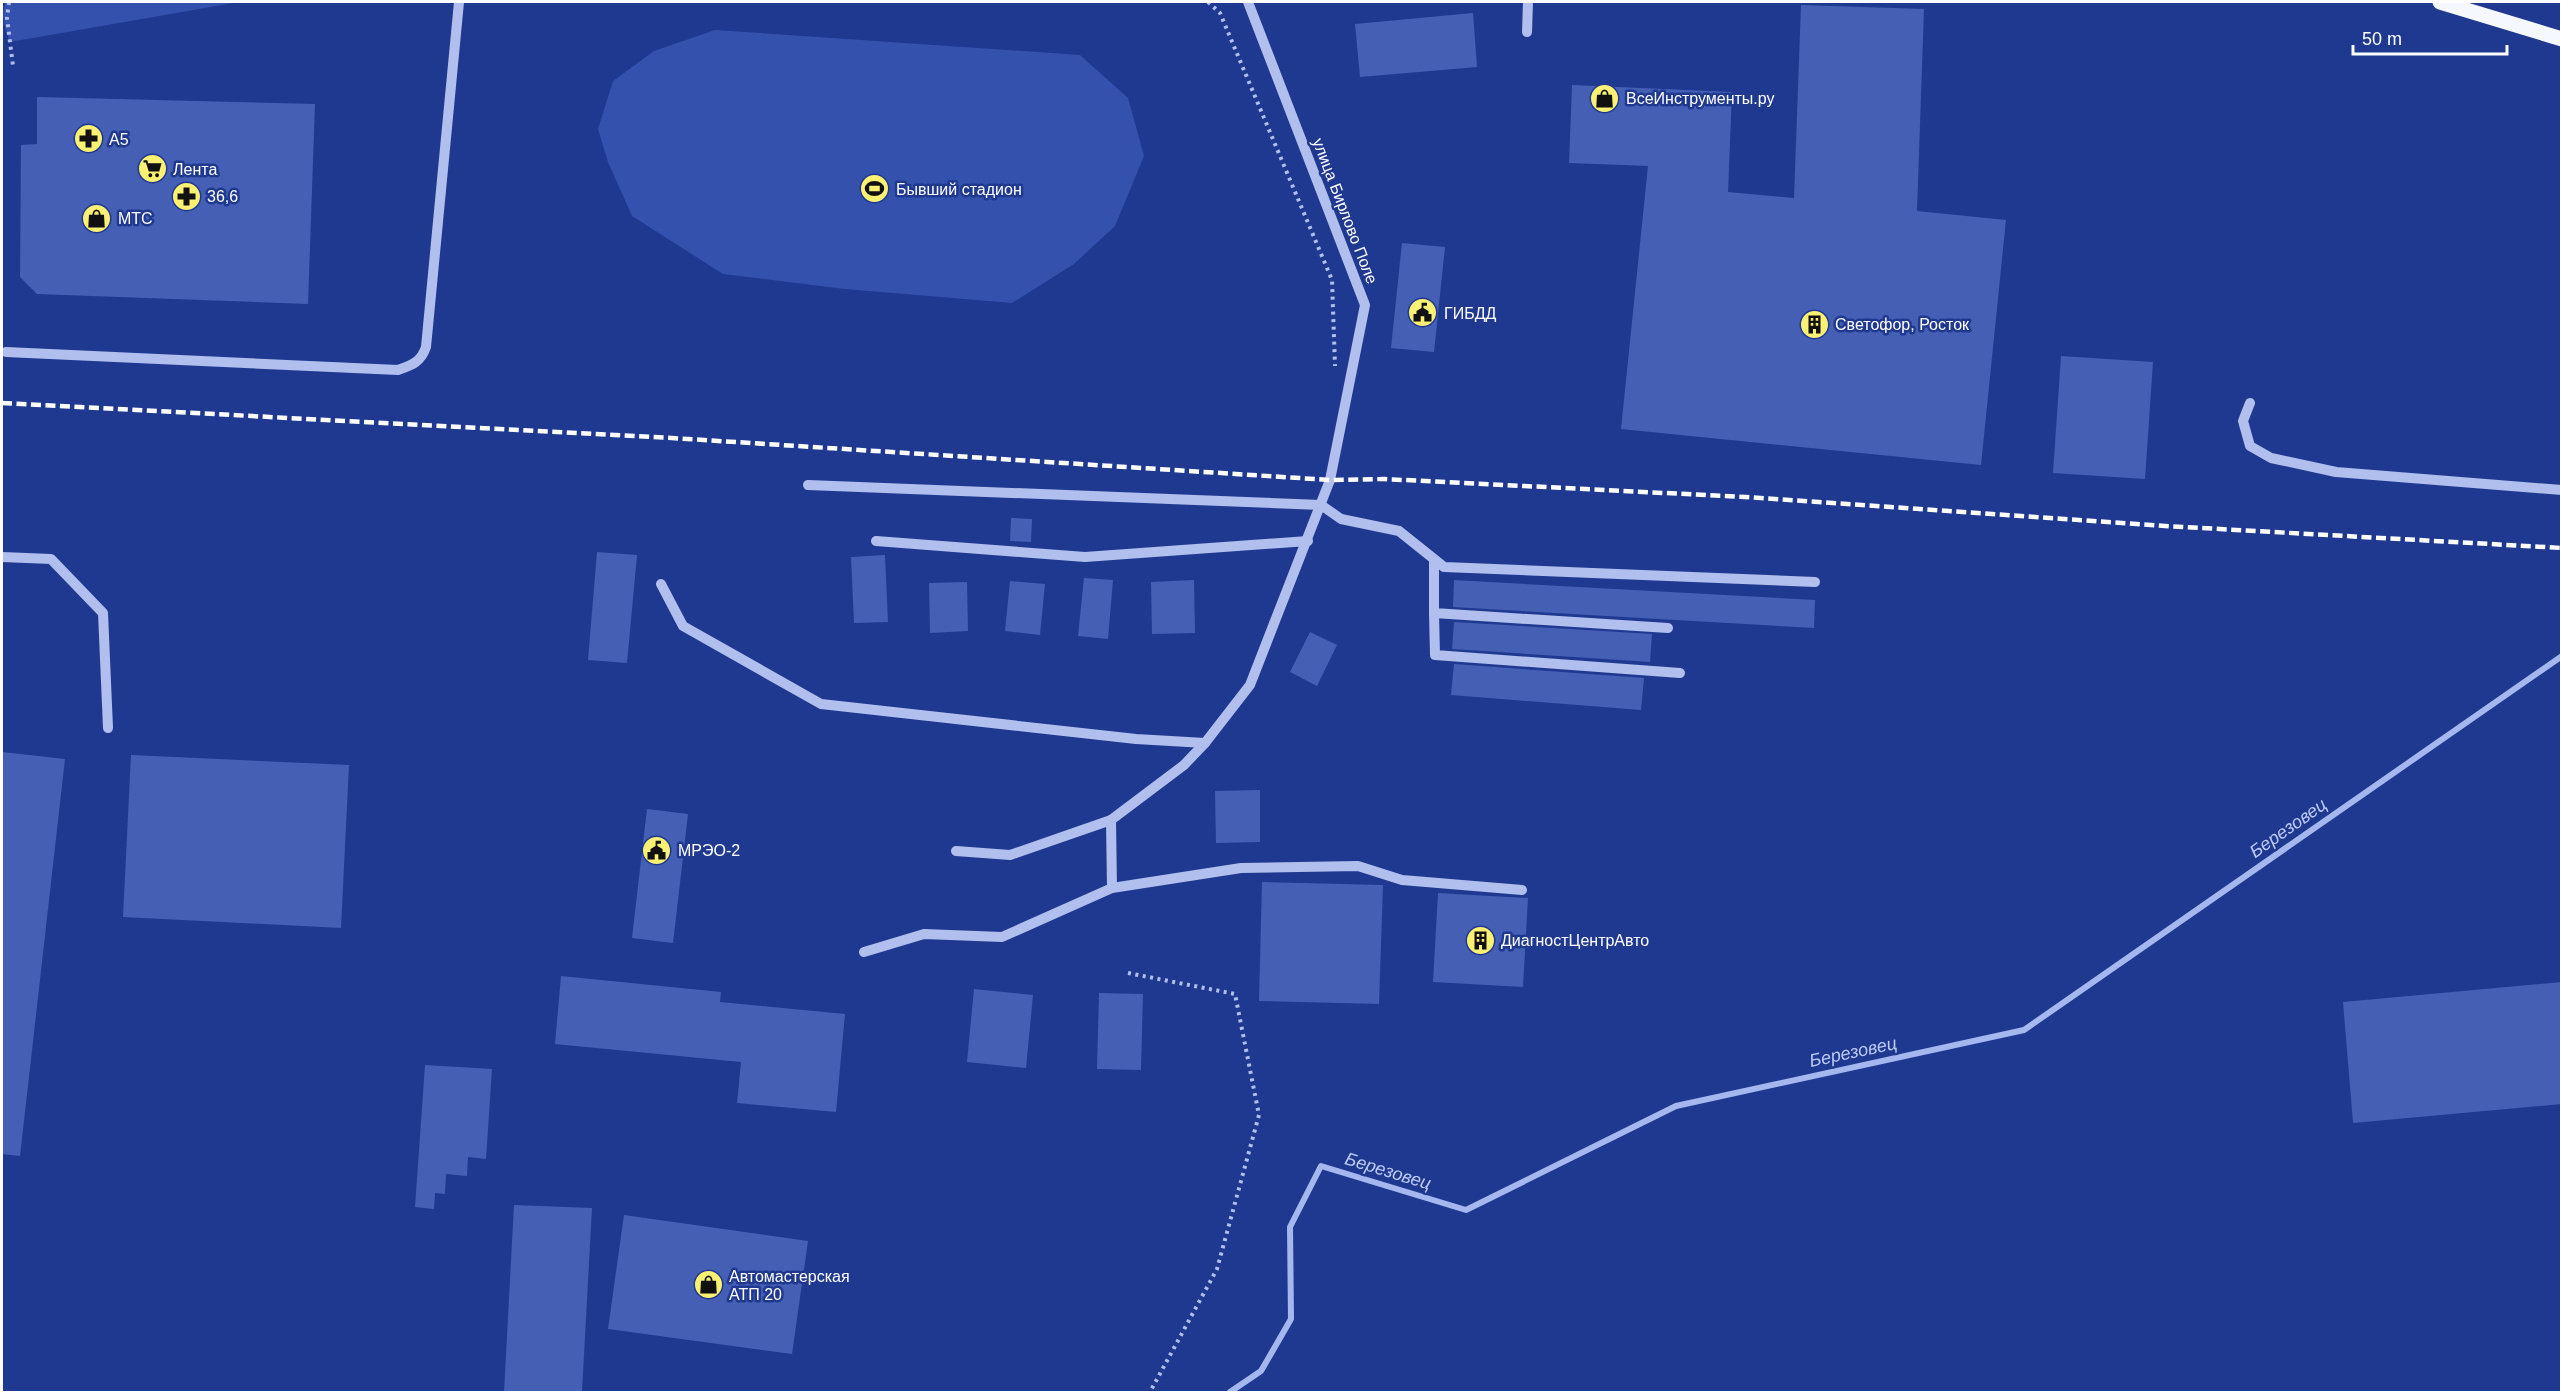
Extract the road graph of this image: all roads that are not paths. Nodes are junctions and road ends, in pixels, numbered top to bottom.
1 (459, 2) edge
2 (1248, 2) edge
3 (1528, 2) edge
4 (2440, 2) edge
5 (1527, 32) dead end
6 (2562, 39) edge
7 (6, 352) dead end
8 (2250, 403) dead end
9 (808, 485) dead end
10 (2562, 490) edge
11 (1321, 505) junction
12 (876, 541) dead end
13 (1308, 541) junction
14 (2, 557) edge
15 (1434, 562) junction
16 (1815, 582) dead end
17 (661, 584) dead end
18 (1434, 613) junction
19 (1668, 628) dead end
20 (1680, 673) dead end
21 (108, 728) dead end
22 (1205, 743) junction
23 (1111, 820) junction
24 (956, 851) dead end
25 (1112, 888) junction
26 (1522, 890) dead end
27 (864, 951) dead end

1 - 7 street
2 - 11 street, улица Бирлово Поле
3 - 5 street
4 - 6 main road
8 - 10 street
9 - 11 street
11 - 13 street, улица Бирлово Поле
11 - 15 street
12 - 13 street
13 - 22 street, улица Бирлово Поле
14 - 21 street
15 - 16 street
15 - 18 street
17 - 22 street
18 - 19 street
18 - 20 street
22 - 23 street, улица Бирлово Поле
23 - 24 street, улица Бирлово Поле
23 - 25 street
25 - 26 street
25 - 27 street

